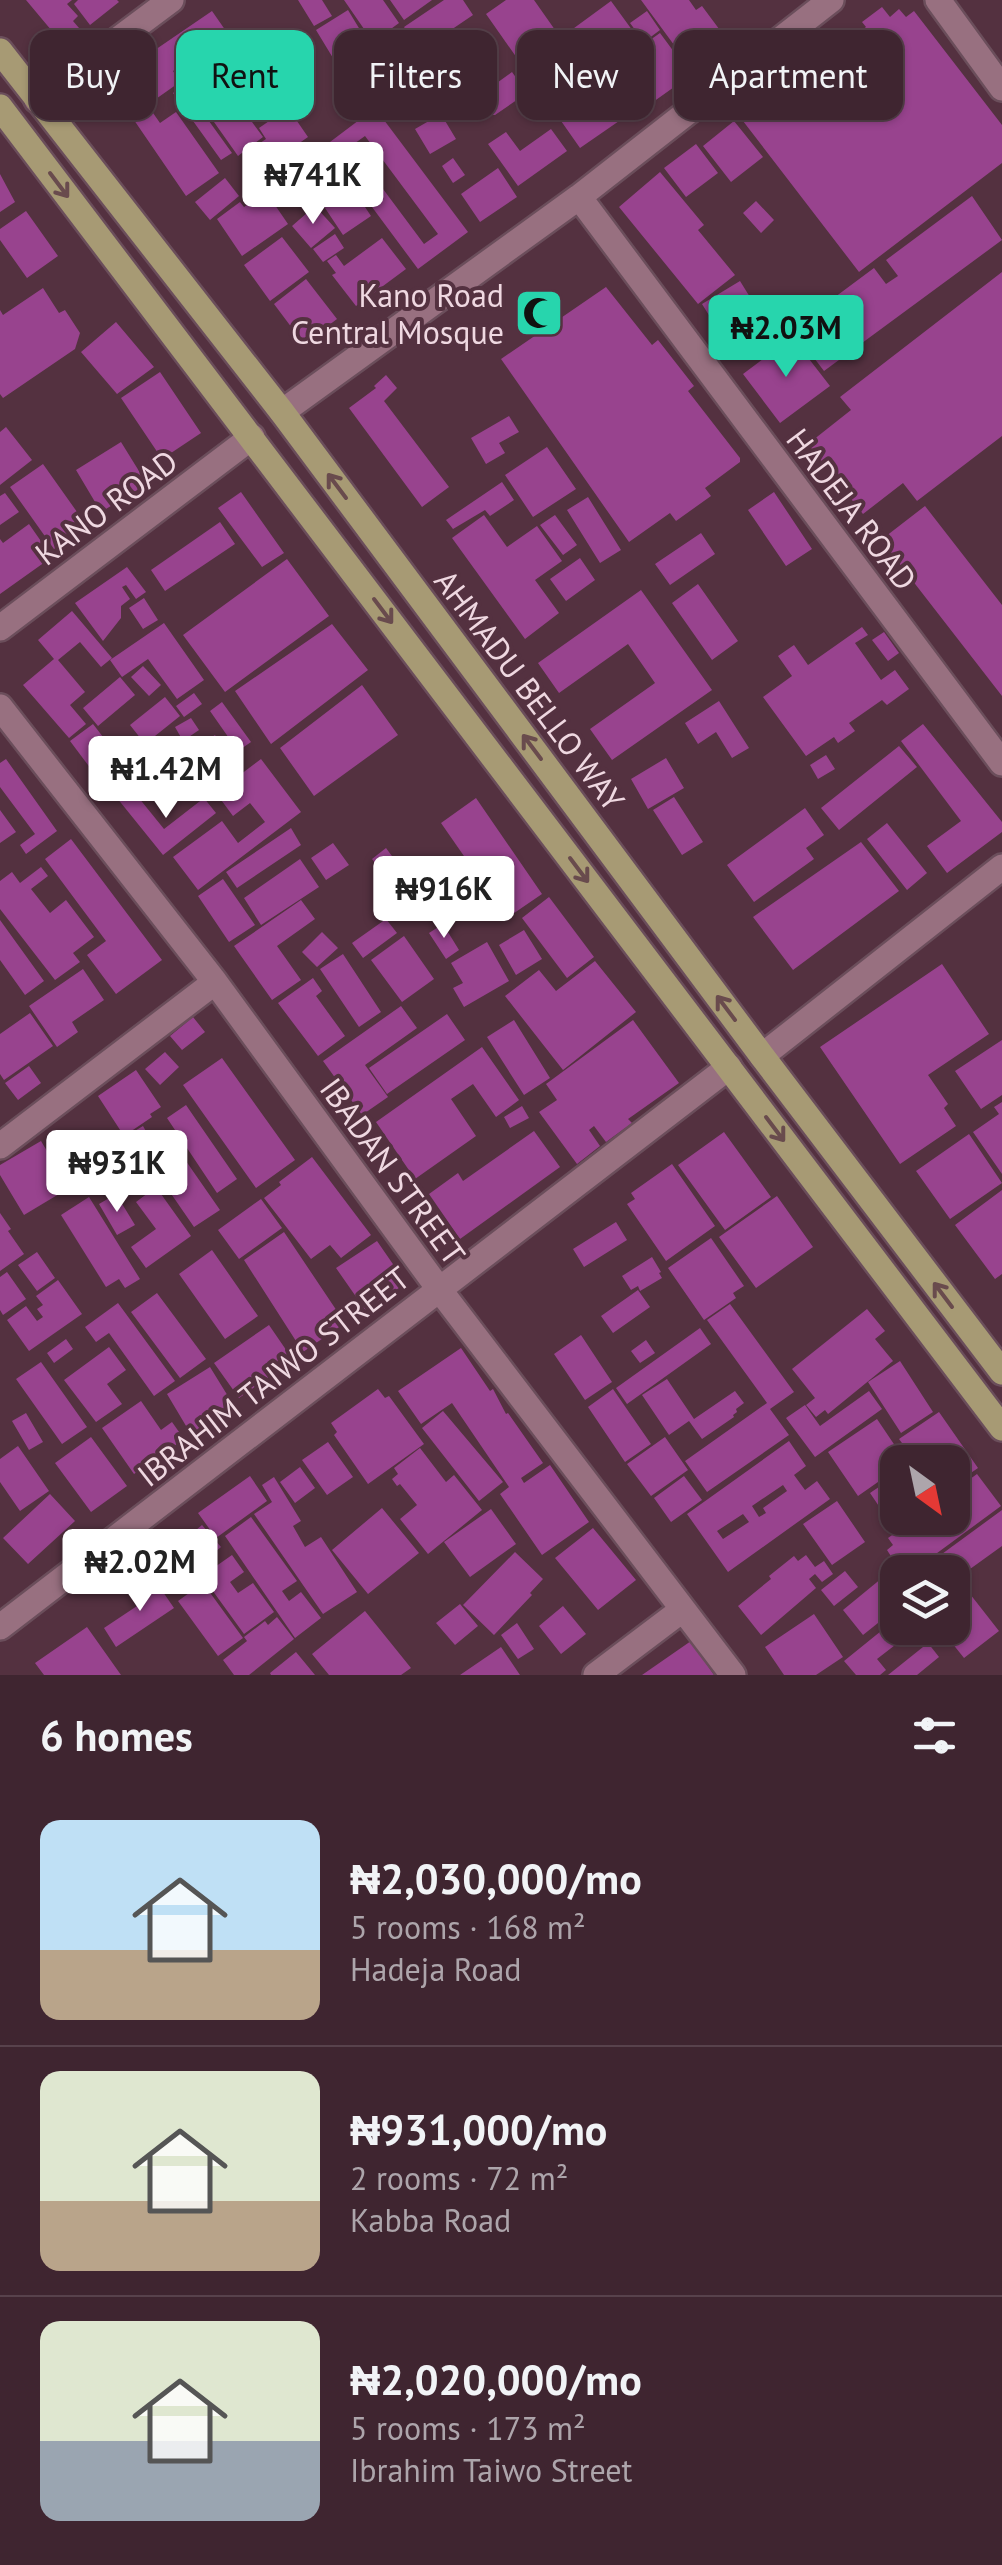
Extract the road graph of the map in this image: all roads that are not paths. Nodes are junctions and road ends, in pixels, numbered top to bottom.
1 (171, 0) edge
2 (831, 0) edge
3 (938, 0) edge
4 (131, 30) edge
5 (0, 51) edge
6 (1002, 88) edge
7 (30, 91) edge
8 (0, 107) edge
9 (53, 120) edge
10 (579, 198) junction
11 (282, 412) junction
12 (252, 438) junction
13 (0, 628) edge
14 (0, 706) edge
15 (1002, 763) edge
16 (1002, 867) edge
17 (215, 982) junction
18 (762, 1056) junction
19 (728, 1067) junction
20 (0, 1146) edge
21 (440, 1289) junction
22 (1002, 1372) edge
23 (1002, 1428) edge
24 (682, 1610) junction
25 (0, 1627) edge
26 (596, 1675) edge
27 (733, 1675) edge

1 - 4 street
2 - 10 street
3 - 6 street
5 - 7 main road, AHMADU BELLO WAY
8 -> 12 main road
9 - 11 main road, AHMADU BELLO WAY
10 - 11 street
10 - 15 street, HADEJA ROAD
18 -> 11 main road, AHMADU BELLO WAY
12 - 13 street, KANO ROAD
12 -> 19 main road
14 - 17 street, IBADAN STREET
16 - 18 street
17 - 20 street
17 - 21 street, IBADAN STREET
22 -> 18 main road, AHMADU BELLO WAY
19 - 21 street, IBRAHIM TAIWO STREET
19 -> 23 main road
21 - 24 street, IBADAN STREET
21 - 25 street, IBRAHIM TAIWO STREET
24 - 26 street
24 - 27 street, IBADAN STREET

